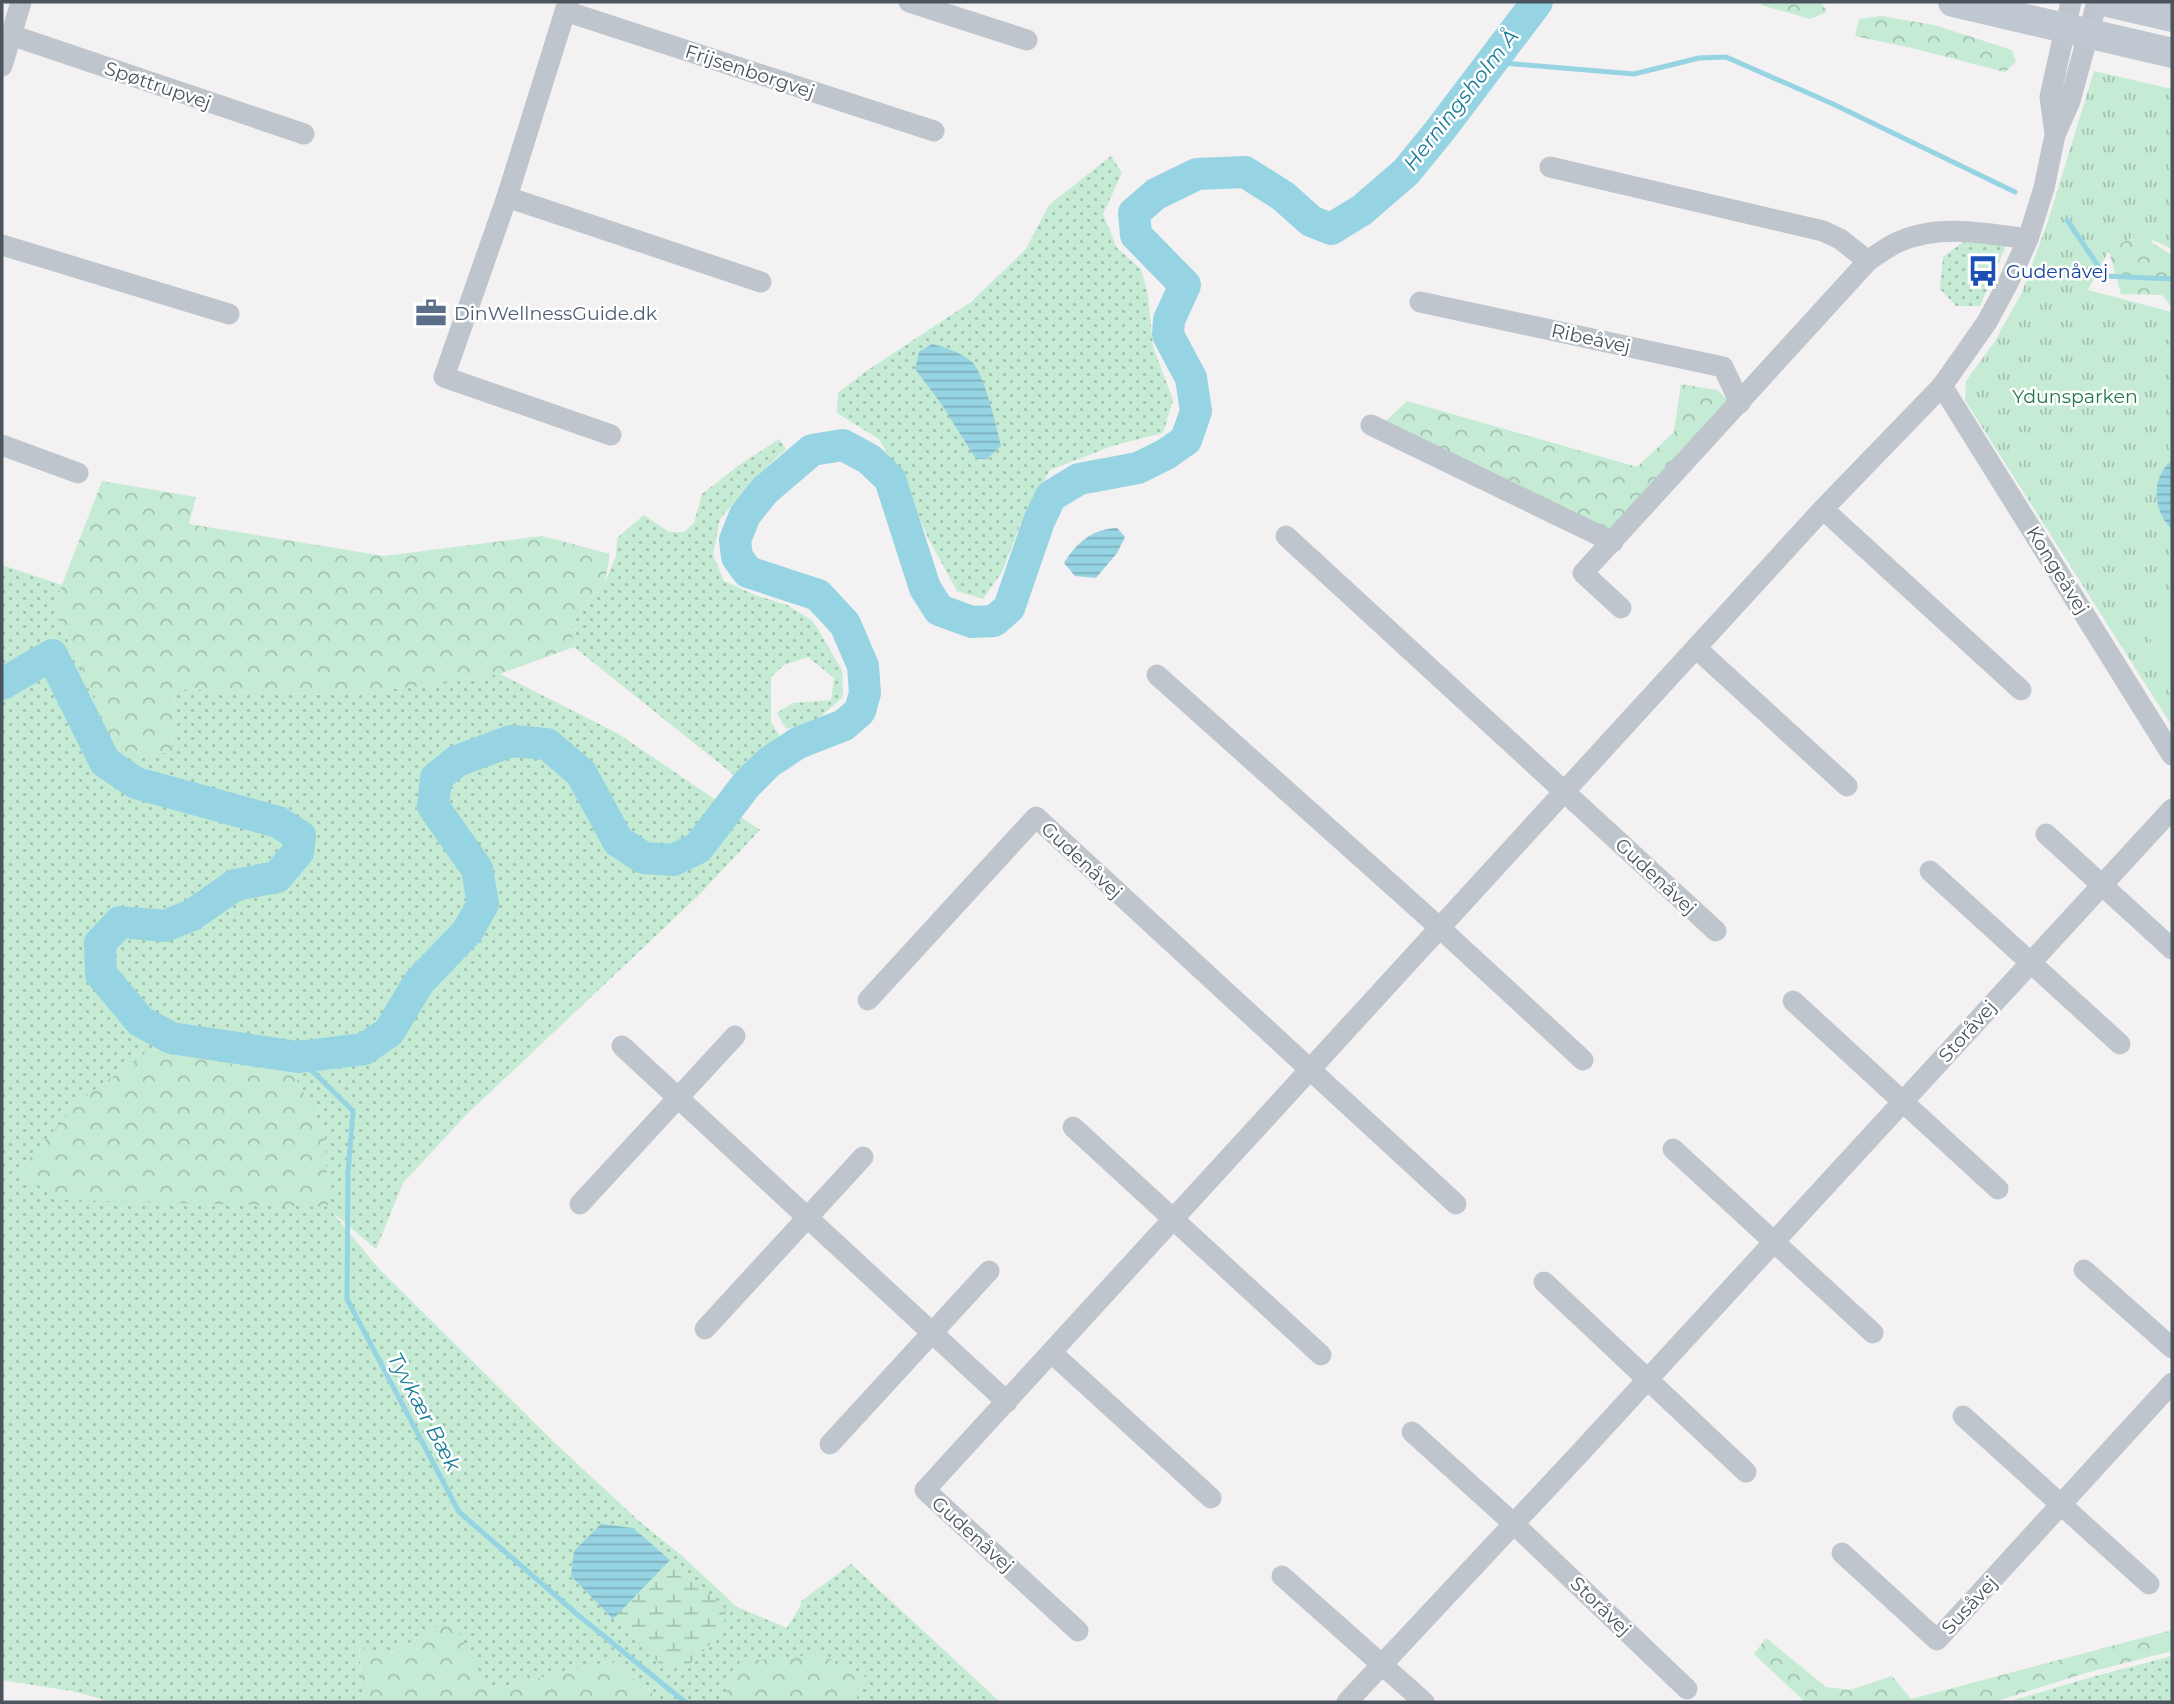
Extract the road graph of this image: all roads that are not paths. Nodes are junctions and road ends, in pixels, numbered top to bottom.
1 (22, 2) edge
2 (909, 2) edge
3 (1953, 2) edge
4 (2096, 2) edge
5 (2107, 2) edge
6 (567, 6) edge
7 (2172, 17) edge
8 (2074, 21) edge
9 (11, 36) junction
10 (1027, 40) dead end
11 (2172, 53) edge
12 (2, 66) edge
13 (934, 131) dead end
14 (304, 134) dead end
15 (1550, 167) dead end
16 (507, 197) junction
17 (2028, 239) junction
18 (2, 245) edge
19 (1868, 261) junction
20 (761, 282) dead end
21 (1420, 302) dead end
22 (229, 314) dead end
23 (1942, 386) junction
24 (1740, 403) junction
25 (1371, 425) dead end
26 (611, 435) dead end
27 (2, 446) edge
28 (78, 473) dead end
29 (1823, 509) junction
30 (1286, 536) dead end
31 (1612, 542) junction
32 (1621, 608) dead end
33 (1696, 648) junction
34 (1157, 675) dead end
35 (2021, 690) dead end
36 (2172, 755) edge
37 (1847, 786) dead end
38 (1564, 792) junction
39 (2172, 809) edge
40 (2046, 834) dead end
41 (1930, 871) dead end
42 (2102, 885) junction
43 (1440, 928) junction
44 (1716, 931) dead end
45 (2172, 949) edge
46 (2031, 961) junction
47 (868, 1000) dead end
48 (1793, 1002) dead end
49 (735, 1036) dead end
50 (2120, 1044) dead end
51 (622, 1046) dead end
52 (1583, 1060) dead end
53 (1310, 1070) junction
54 (678, 1098) junction
55 (1903, 1100) junction
56 (1073, 1127) dead end
57 (1673, 1149) dead end
58 (863, 1157) dead end
59 (1998, 1189) dead end
60 (580, 1203) dead end
61 (1456, 1204) dead end
62 (808, 1217) junction
63 (1173, 1219) junction
64 (1774, 1241) junction
65 (2084, 1270) dead end
66 (989, 1271) dead end
67 (1544, 1282) dead end
68 (705, 1329) dead end
69 (933, 1333) junction
70 (1873, 1333) dead end
71 (2172, 1348) edge
72 (1052, 1353) junction
73 (1321, 1355) dead end
74 (1647, 1378) junction
75 (2172, 1383) edge
76 (1007, 1402) junction
77 (1963, 1416) dead end
78 (1412, 1432) dead end
79 (830, 1444) dead end
80 (1746, 1472) dead end
81 (1211, 1498) dead end
82 (2060, 1506) junction
83 (1514, 1524) junction
84 (1842, 1553) dead end
85 (1282, 1576) dead end
86 (2149, 1584) dead end
87 (1078, 1630) dead end
88 (1382, 1664) junction
89 (1687, 1689) dead end
90 (1348, 1702) edge
91 (1424, 1702) edge

1 - 9 street
2 - 10 street
3 - 8 main road
4 - 8 street, Gudenåvej
5 - 7 main road
6 - 13 street, Frijsenborgvej
6 - 16 street, Frijsenborgvej
8 - 11 main road
8 - 17 street, Gudenåvej
9 - 12 street
9 - 14 street, Spøttrupvej
15 - 19 street
16 - 20 street
16 - 26 street, Frijsenborgvej
17 - 19 street
17 - 23 street, Gudenåvej
18 - 22 street
19 - 24 street
21 - 24 street, Ribeåvej
23 - 29 street, Gudenåvej
23 - 36 street, Kongeåvej
24 - 31 street
25 - 31 street
27 - 28 street
29 - 33 street, Gudenåvej
29 - 35 street
30 - 38 street, Gudenåvej
31 - 32 street
33 - 37 street
33 - 38 street, Gudenåvej
34 - 43 street
38 - 43 street, Gudenåvej
38 - 44 street, Gudenåvej
39 - 42 street, Storåvej
40 - 42 street
41 - 46 street
42 - 45 street
42 - 46 street, Storåvej
43 - 52 street
43 - 53 street, Gudenåvej
46 - 50 street
46 - 55 street, Storåvej
47 - 53 street, Gudenåvej
48 - 55 street
49 - 54 street
51 - 54 street
53 - 61 street, Gudenåvej
53 - 63 street, Gudenåvej
54 - 60 street
54 - 62 street
55 - 59 street
55 - 64 street, Storåvej
56 - 63 street
57 - 64 street
58 - 62 street
62 - 68 street
62 - 69 street
63 - 72 street, Gudenåvej
63 - 73 street
64 - 70 street
64 - 74 street, Storåvej
65 - 71 street
66 - 69 street
67 - 74 street
69 - 76 street
69 - 79 street
72 - 76 street, Gudenåvej
72 - 81 street
74 - 80 street
74 - 83 street, Storåvej
75 - 82 street, Susåvej
76 - 87 street, Gudenåvej
77 - 82 street
78 - 83 street, Storåvej
82 - 84 street, Susåvej
82 - 86 street
83 - 88 street, Storåvej
83 - 89 street, Storåvej
85 - 88 street
88 - 90 street, Storåvej
88 - 91 street

